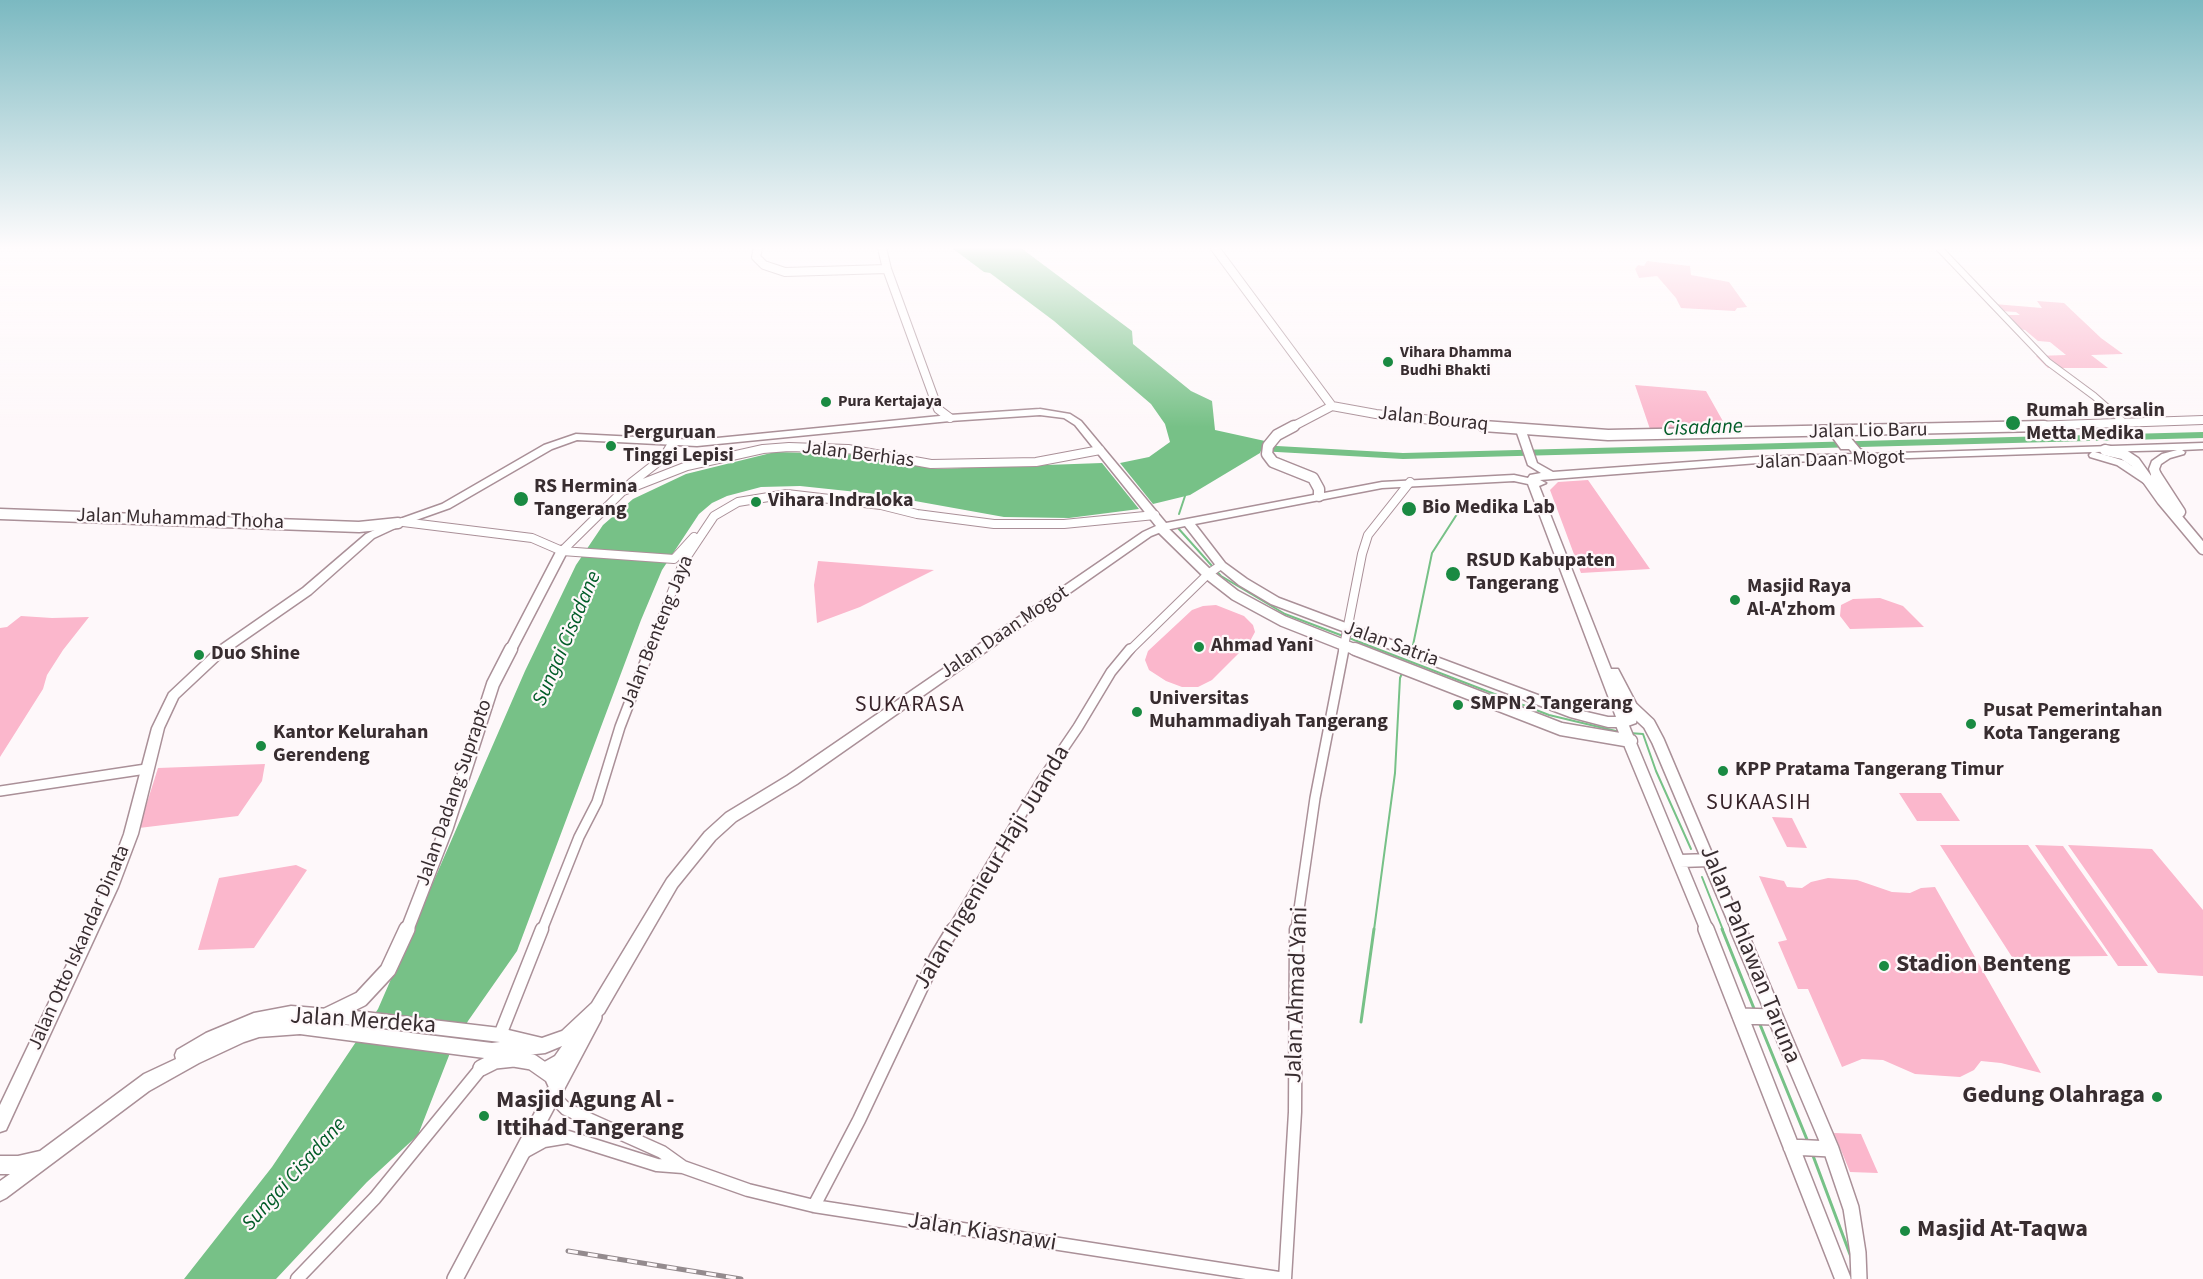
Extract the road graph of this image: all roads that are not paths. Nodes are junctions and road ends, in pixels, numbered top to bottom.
1 (901, 308) edge
2 (1259, 308) edge
3 (1995, 308) edge
4 (1334, 408) junction
5 (938, 409) junction
6 (950, 418) junction
7 (2203, 420) edge
8 (926, 421) junction
9 (2123, 425) junction
10 (1528, 431) junction
11 (1839, 434) junction
12 (674, 442) junction
13 (2203, 448) edge
14 (2105, 450) junction
15 (2181, 451) junction
16 (1102, 453) junction
17 (1850, 453) junction
18 (2035, 454) junction
19 (2088, 454) junction
20 (2123, 454) junction
21 (1532, 464) junction
22 (1553, 474) junction
23 (1514, 478) junction
24 (1501, 479) junction
25 (2153, 479) junction
26 (1410, 482) junction
27 (1538, 484) junction
28 (623, 491) junction
29 (1319, 496) junction
30 (2162, 500) junction
31 (0, 514) edge
32 (1208, 519) junction
33 (401, 522) junction
34 (1188, 522) junction
35 (1160, 523) junction
36 (702, 532) junction
37 (362, 534) junction
38 (2203, 540) edge
39 (2203, 549) edge
40 (562, 551) junction
41 (2203, 554) edge
42 (673, 559) junction
43 (1221, 565) junction
44 (1209, 574) junction
45 (673, 589) junction
46 (1347, 630) junction
47 (1344, 643) junction
48 (1633, 709) junction
49 (1626, 732) junction
50 (146, 769) junction
51 (0, 790) edge
52 (1710, 860) junction
53 (1680, 861) junction
54 (598, 1008) junction
55 (336, 1016) junction
56 (1743, 1016) junction
57 (1770, 1017) junction
58 (568, 1036) junction
59 (490, 1042) junction
60 (481, 1068) junction
61 (545, 1070) junction
62 (144, 1085) junction
63 (555, 1092) junction
64 (0, 1124) edge
65 (1794, 1147) junction
66 (1827, 1149) junction
67 (524, 1152) junction
68 (50, 1156) junction
69 (0, 1165) edge
70 (683, 1167) junction
71 (0, 1192) edge
72 (814, 1206) junction
73 (297, 1279) edge
74 (455, 1279) edge
75 (1285, 1279) edge
76 (1843, 1279) edge
77 (1859, 1279) edge

1 - 5 main road
2 - 4 main road
3 - 9 street
4 - 10 main road, Jalan Bouraq
4 - 29 main road
5 - 6 main road
5 - 8 main road
6 - 8 highway, Jalan Otto Iskandar Dinata
6 - 16 highway, Jalan Otto Iskandar Dinata
7 - 9 main road, Jalan Lio Baru
8 - 12 highway, Jalan Otto Iskandar Dinata
9 - 11 main road, Jalan Lio Baru
10 - 11 main road, Jalan Lio Baru
10 - 21 highway
11 - 17 highway
12 - 28 street
12 - 33 highway, Jalan Otto Iskandar Dinata
13 - 14 highway, Jalan Daan Mogot
13 - 15 highway, Jalan Daan Mogot
14 - 18 highway, Jalan Daan Mogot
14 - 20 main road, Jalan Daan Mogot
15 - 20 highway, Jalan Daan Mogot
15 - 25 highway
16 - 28 street, Jalan Berhias
16 - 35 highway, Jalan Otto Iskandar Dinata
17 - 18 highway, Jalan Daan Mogot
17 - 22 highway, Jalan Daan Mogot
18 - 19 highway, Jalan Daan Mogot
18 - 27 highway, Jalan Daan Mogot
19 - 20 highway, Jalan Daan Mogot
19 - 25 highway
20 - 25 main road
21 - 22 highway
21 - 23 highway
22 - 27 highway, Jalan Daan Mogot
23 - 24 highway, Jalan Daan Mogot
23 - 27 highway, Jalan Daan Mogot
24 - 26 highway, Jalan Daan Mogot
24 - 27 highway
25 - 30 main road
25 - 38 main road
26 - 29 highway, Jalan Daan Mogot
26 - 46 street
27 - 48 highway, Jalan Pahlawan Taruna
27 - 49 highway, Jalan Pahlawan Taruna
28 - 40 street
29 - 32 highway, Jalan Daan Mogot
30 - 39 main road
30 - 41 street
31 - 37 main road, Jalan Muhammad Thoha
32 - 34 highway, Jalan Daan Mogot
32 - 35 highway
33 - 37 highway, Jalan Otto Iskandar Dinata
33 - 40 street
34 - 35 highway, Jalan Daan Mogot
34 - 43 highway, Jalan Satria
35 - 36 street, Jalan Benteng Jaya
35 - 44 main road
35 - 54 highway, Jalan Daan Mogot
36 - 42 street
36 - 45 street, Jalan Benteng Jaya
37 - 50 highway, Jalan Otto Iskandar Dinata
40 - 42 street
40 - 55 main road, Jalan Dadang Suprapto
42 - 45 street
43 - 44 street, Jalan Ingenieur Haji Juanda
43 - 46 highway, Jalan Satria
44 - 47 main road
44 - 72 street, Jalan Ingenieur Haji Juanda
45 - 59 street, Jalan Benteng Jaya
46 - 47 street
46 - 49 highway, Jalan Satria
47 - 49 main road
47 - 75 street, Jalan Ahmad Yani
48 - 49 highway
48 - 52 main road, Jalan Pahlawan Taruna
49 - 53 main road, Jalan Pahlawan Taruna
50 - 51 street
50 - 64 highway, Jalan Otto Iskandar Dinata
52 - 53 main road
52 - 57 main road, Jalan Pahlawan Taruna
53 - 56 main road, Jalan Pahlawan Taruna
54 - 58 highway, Jalan Daan Mogot
54 - 63 main road, Jalan Daan Mogot
55 - 59 highway, Jalan Merdeka
55 - 62 highway, Jalan Merdeka
56 - 57 main road
56 - 65 main road, Jalan Pahlawan Taruna
57 - 66 main road, Jalan Pahlawan Taruna
58 - 59 highway, Jalan Daan Mogot
58 - 61 highway
59 - 60 street, Jalan Benteng Jaya
59 - 62 highway, Jalan Merdeka
60 - 61 main road
60 - 73 street, Jalan Benteng Jaya
61 - 63 main road
62 - 68 highway, Jalan Merdeka
63 - 67 main road, Jalan Daan Mogot
63 - 70 street, Jalan Kiasnawi
65 - 66 main road
65 - 76 main road, Jalan Pahlawan Taruna
66 - 77 main road, Jalan Pahlawan Taruna
67 - 70 street, Jalan Kiasnawi
67 - 74 main road, Jalan Daan Mogot
68 - 69 highway
68 - 71 highway, Jalan Merdeka
70 - 72 street, Jalan Kiasnawi
72 - 75 street, Jalan Kiasnawi

